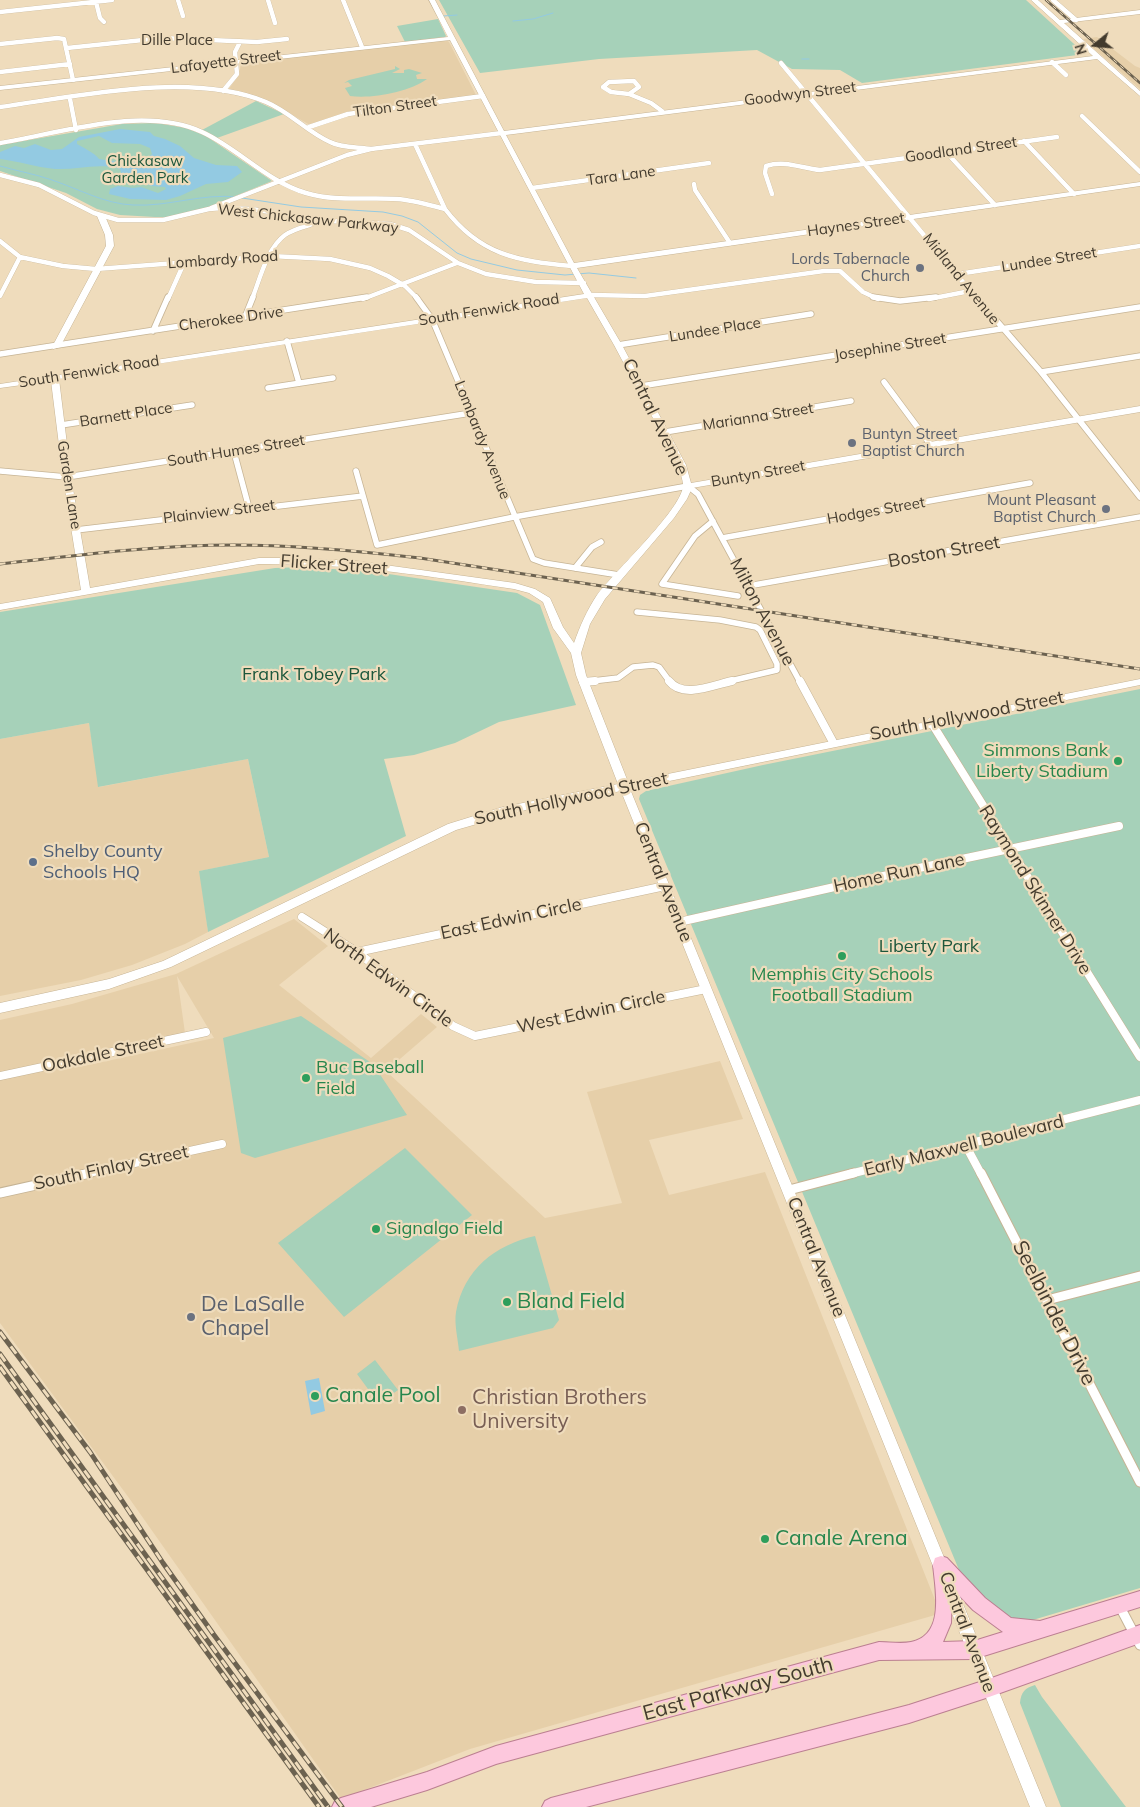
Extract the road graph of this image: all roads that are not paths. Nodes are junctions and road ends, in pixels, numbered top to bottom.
1 (112, 0) edge
2 (178, 0) edge
3 (268, 0) edge
4 (343, 0) edge
5 (432, 0) edge
6 (1034, 0) edge
7 (1053, 0) edge
8 (96, 2) junction
9 (0, 12) edge
10 (1140, 12) edge
11 (183, 16) dead end
12 (1076, 20) junction
13 (104, 22) dead end
14 (1059, 22) junction
15 (276, 23) dead end
16 (453, 38) junction
17 (287, 39) dead end
18 (240, 42) junction
19 (0, 44) edge
20 (362, 47) junction
21 (67, 48) junction
22 (1098, 57) junction
23 (236, 60) junction
24 (1052, 62) junction
25 (781, 63) dead end
26 (70, 64) junction
27 (0, 72) edge
28 (1066, 76) dead end
29 (74, 80) junction
30 (0, 88) edge
31 (223, 91) junction
32 (806, 93) junction
33 (629, 94) junction
34 (1140, 94) edge
35 (483, 96) junction
36 (70, 99) junction
37 (0, 108) edge
38 (662, 112) junction
39 (1082, 116) dead end
40 (309, 127) junction
41 (76, 130) junction
42 (502, 133) junction
43 (1057, 137) dead end
44 (1024, 142) junction
45 (0, 143) edge
46 (331, 143) junction
47 (415, 144) junction
48 (372, 149) junction
49 (946, 152) junction
50 (322, 163) junction
51 (708, 163) dead end
52 (865, 164) junction
53 (1140, 172) edge
54 (0, 175) edge
55 (278, 181) junction
56 (694, 184) dead end
57 (1140, 184) edge
58 (532, 188) junction
59 (772, 194) dead end
60 (1074, 194) junction
61 (995, 205) junction
62 (209, 209) junction
63 (445, 209) junction
64 (100, 216) junction
65 (910, 217) junction
66 (323, 221) junction
67 (0, 241) edge
68 (730, 243) junction
69 (1140, 246) edge
70 (271, 256) junction
71 (20, 257) junction
72 (184, 263) junction
73 (457, 263) junction
74 (572, 266) junction
75 (96, 269) junction
76 (958, 274) junction
77 (402, 284) junction
78 (584, 284) junction
79 (970, 291) junction
80 (590, 295) junction
81 (0, 296) edge
82 (1140, 307) edge
83 (811, 314) dead end
84 (245, 317) junction
85 (432, 319) junction
86 (1002, 328) junction
87 (153, 331) junction
88 (287, 341) junction
89 (618, 345) junction
90 (56, 346) junction
91 (0, 354) edge
92 (1140, 356) edge
93 (1041, 372) junction
94 (55, 377) junction
95 (332, 378) dead end
96 (884, 382) dead end
97 (300, 383) junction
98 (0, 386) edge
99 (640, 386) junction
100 (268, 388) dead end
101 (850, 401) dead end
102 (192, 405) dead end
103 (1140, 409) edge
104 (471, 413) junction
105 (1078, 418) junction
106 (60, 425) junction
107 (665, 432) junction
108 (930, 444) junction
109 (234, 452) junction
110 (0, 471) edge
111 (356, 471) dead end
112 (68, 476) junction
113 (1030, 483) dead end
114 (688, 486) junction
115 (363, 496) junction
116 (1140, 497) edge
117 (249, 508) junction
118 (514, 517) junction
119 (1140, 517) edge
120 (713, 521) junction
121 (76, 530) junction
122 (722, 538) junction
123 (601, 542) dead end
124 (574, 568) junction
125 (618, 575) junction
126 (748, 586) junction
127 (86, 592) junction
128 (738, 596) dead end
129 (0, 607) edge
130 (637, 612) dead end
131 (576, 653) junction
132 (583, 682) junction
133 (1140, 682) edge
134 (931, 722) junction
135 (832, 742) junction
136 (624, 787) junction
137 (1118, 826) dead end
138 (1009, 849) junction
139 (665, 886) junction
140 (302, 917) dead end
141 (679, 922) junction
142 (357, 952) junction
143 (706, 989) junction
144 (0, 1008) edge
145 (206, 1032) dead end
146 (475, 1036) joint
147 (1140, 1057) edge
148 (0, 1076) edge
149 (1140, 1100) edge
150 (222, 1144) dead end
151 (966, 1146) junction
152 (788, 1190) junction
153 (0, 1193) edge
154 (1140, 1276) edge
155 (1047, 1300) junction
156 (1140, 1482) edge
157 (941, 1564) junction
158 (1140, 1599) edge
159 (1119, 1605) junction
160 (1044, 1628) junction
161 (1138, 1638) edge
162 (914, 1650) junction
163 (974, 1650) junction
164 (989, 1688) junction
165 (341, 1807) edge
166 (550, 1807) edge
167 (1038, 1807) edge

1 - 8 street
2 - 11 street
3 - 15 street
4 - 20 street
5 - 16 street, Central Avenue
6 - 14 street
7 - 12 street
8 - 9 street
8 - 13 street
10 - 12 street
12 - 14 street
14 - 22 street
16 - 20 street, Lafayette Street
16 - 35 street, Central Avenue
17 - 18 street, Dille Place
18 - 21 street, Dille Place
18 - 23 street
19 - 21 street
20 - 23 street, Lafayette Street
21 - 26 street
22 - 24 street, Goodwyn Street
22 - 34 street
23 - 29 street, Lafayette Street
23 - 31 street
24 - 28 street
24 - 32 street, Goodwyn Street
25 - 32 street, Midland Avenue
26 - 27 street
26 - 29 street
29 - 30 street, Lafayette Street
31 - 36 street
31 - 40 street
32 - 38 street, Goodwyn Street
32 - 52 street, Midland Avenue
33 - 33 street
33 - 38 street
35 - 40 street, Tilton Street
35 - 42 street, Central Avenue
36 - 37 street
36 - 41 street
38 - 42 street, Goodwyn Street
39 - 53 street
40 - 46 street
41 - 45 street
41 - 55 street
42 - 47 street
42 - 58 street, Central Avenue
43 - 44 street, Goodland Street
44 - 49 street, Goodland Street
44 - 60 street
46 - 48 street
46 - 50 street
47 - 48 street
47 - 63 street
48 - 50 street
49 - 52 street, Goodland Street
49 - 61 street
50 - 55 street
51 - 58 street, Tara Lane
52 - 59 street, Goodland Street
52 - 65 street, Midland Avenue
54 - 64 street, West Chickasaw Parkway
55 - 62 street
55 - 63 street
56 - 68 street
57 - 60 street, Haynes Street
58 - 74 street, Central Avenue
60 - 61 street, Haynes Street
61 - 65 street, Haynes Street
62 - 64 street, West Chickasaw Parkway
62 - 66 street, West Chickasaw Parkway
63 - 74 street
64 - 75 street
65 - 68 street, Haynes Street
65 - 76 street, Midland Avenue
66 - 70 street
66 - 73 street, West Chickasaw Parkway
67 - 71 street, Lombardy Road
68 - 74 street, Haynes Street
69 - 76 street, Lundee Street
70 - 72 street, Lombardy Road
70 - 77 street, Lombardy Road
70 - 84 street
71 - 75 street, Lombardy Road
71 - 81 street
72 - 75 street, Lombardy Road
72 - 87 street
73 - 77 street, Cherokee Drive
73 - 78 street, West Chickasaw Parkway
74 - 78 street, Central Avenue
75 - 90 street
76 - 79 street, Midland Avenue
77 - 84 street, Cherokee Drive
77 - 85 street, Lombardy Road
78 - 80 street, Central Avenue
79 - 80 street, South Fenwick Road
79 - 86 street, Midland Avenue
80 - 85 street, South Fenwick Road
80 - 89 street, Central Avenue
82 - 86 street, Josephine Street
83 - 89 street, Lundee Place
84 - 87 street, Cherokee Drive
85 - 88 street, South Fenwick Road
85 - 104 street, Lombardy Avenue
86 - 93 street, Midland Avenue
86 - 99 street, Josephine Street
87 - 90 street, Cherokee Drive
88 - 94 street, South Fenwick Road
88 - 97 street
89 - 99 street, Central Avenue
90 - 91 street, Cherokee Drive
92 - 93 street
93 - 105 street, Midland Avenue
94 - 98 street, South Fenwick Road
94 - 106 street, Garden Lane
95 - 97 street
96 - 108 street
97 - 100 street
99 - 107 street, Central Avenue
101 - 107 street, Marianna Street
102 - 106 street, Barnett Place
103 - 105 street, Buntyn Street
104 - 109 street, South Humes Street
104 - 118 street, Lombardy Avenue
105 - 108 street, Buntyn Street
105 - 116 street, Midland Avenue
106 - 112 street, Garden Lane
107 - 114 street, Central Avenue
108 - 114 street, Buntyn Street
109 - 112 street, South Humes Street
109 - 117 street
110 - 112 street, South Humes Street
111 - 115 street
112 - 121 street, Garden Lane
113 - 122 street, Hodges Street
114 - 118 street, Buntyn Street
114 - 120 street, Milton Avenue
114 - 125 street, Central Avenue
115 - 117 street, Plainview Street
115 - 118 street, Buntyn Street
117 - 121 street, Plainview Street
118 - 124 street, Lombardy Avenue
119 - 126 street, Boston Street
120 - 122 street, Milton Avenue
120 - 128 street
121 - 127 street, Garden Lane
122 - 126 street, Milton Avenue
123 - 124 street
124 - 125 street
125 - 131 street, Central Avenue
126 - 135 street, Milton Avenue
127 - 129 street, Flicker Street
127 - 131 street, Flicker Street
130 - 132 street
131 - 132 street, Central Avenue
132 - 136 street, Central Avenue
133 - 134 street, South Hollywood Street
134 - 135 street, South Hollywood Street
134 - 138 street, Raymond Skinner Drive
135 - 136 street, South Hollywood Street
136 - 139 street, Central Avenue
136 - 144 street, South Hollywood Street
137 - 138 street, Home Run Lane
138 - 141 street, Home Run Lane
138 - 147 street, Raymond Skinner Drive
139 - 141 street, Central Avenue
139 - 142 street, East Edwin Circle
140 - 142 street, North Edwin Circle
141 - 143 street, Central Avenue
142 - 146 street, North Edwin Circle
143 - 146 street, West Edwin Circle
143 - 152 street, Central Avenue
145 - 148 street, Oakdale Street
149 - 151 street, Early Maxwell Boulevard
150 - 153 street, South Finlay Street
151 - 152 street, Early Maxwell Boulevard
151 - 155 street, Seelbinder Drive
152 - 157 street, Central Avenue
154 - 155 street
155 - 156 street, Seelbinder Drive
157 - 160 main road
157 - 162 main road
157 - 163 street, Central Avenue
158 - 159 main road, East Parkway South
159 - 160 main road, East Parkway South
159 - 161 street
160 - 163 main road, East Parkway South
161 - 164 main road
162 - 163 main road, East Parkway South
162 - 165 main road, East Parkway South
163 - 164 street, Central Avenue
164 - 166 main road
164 - 167 street, Central Avenue

